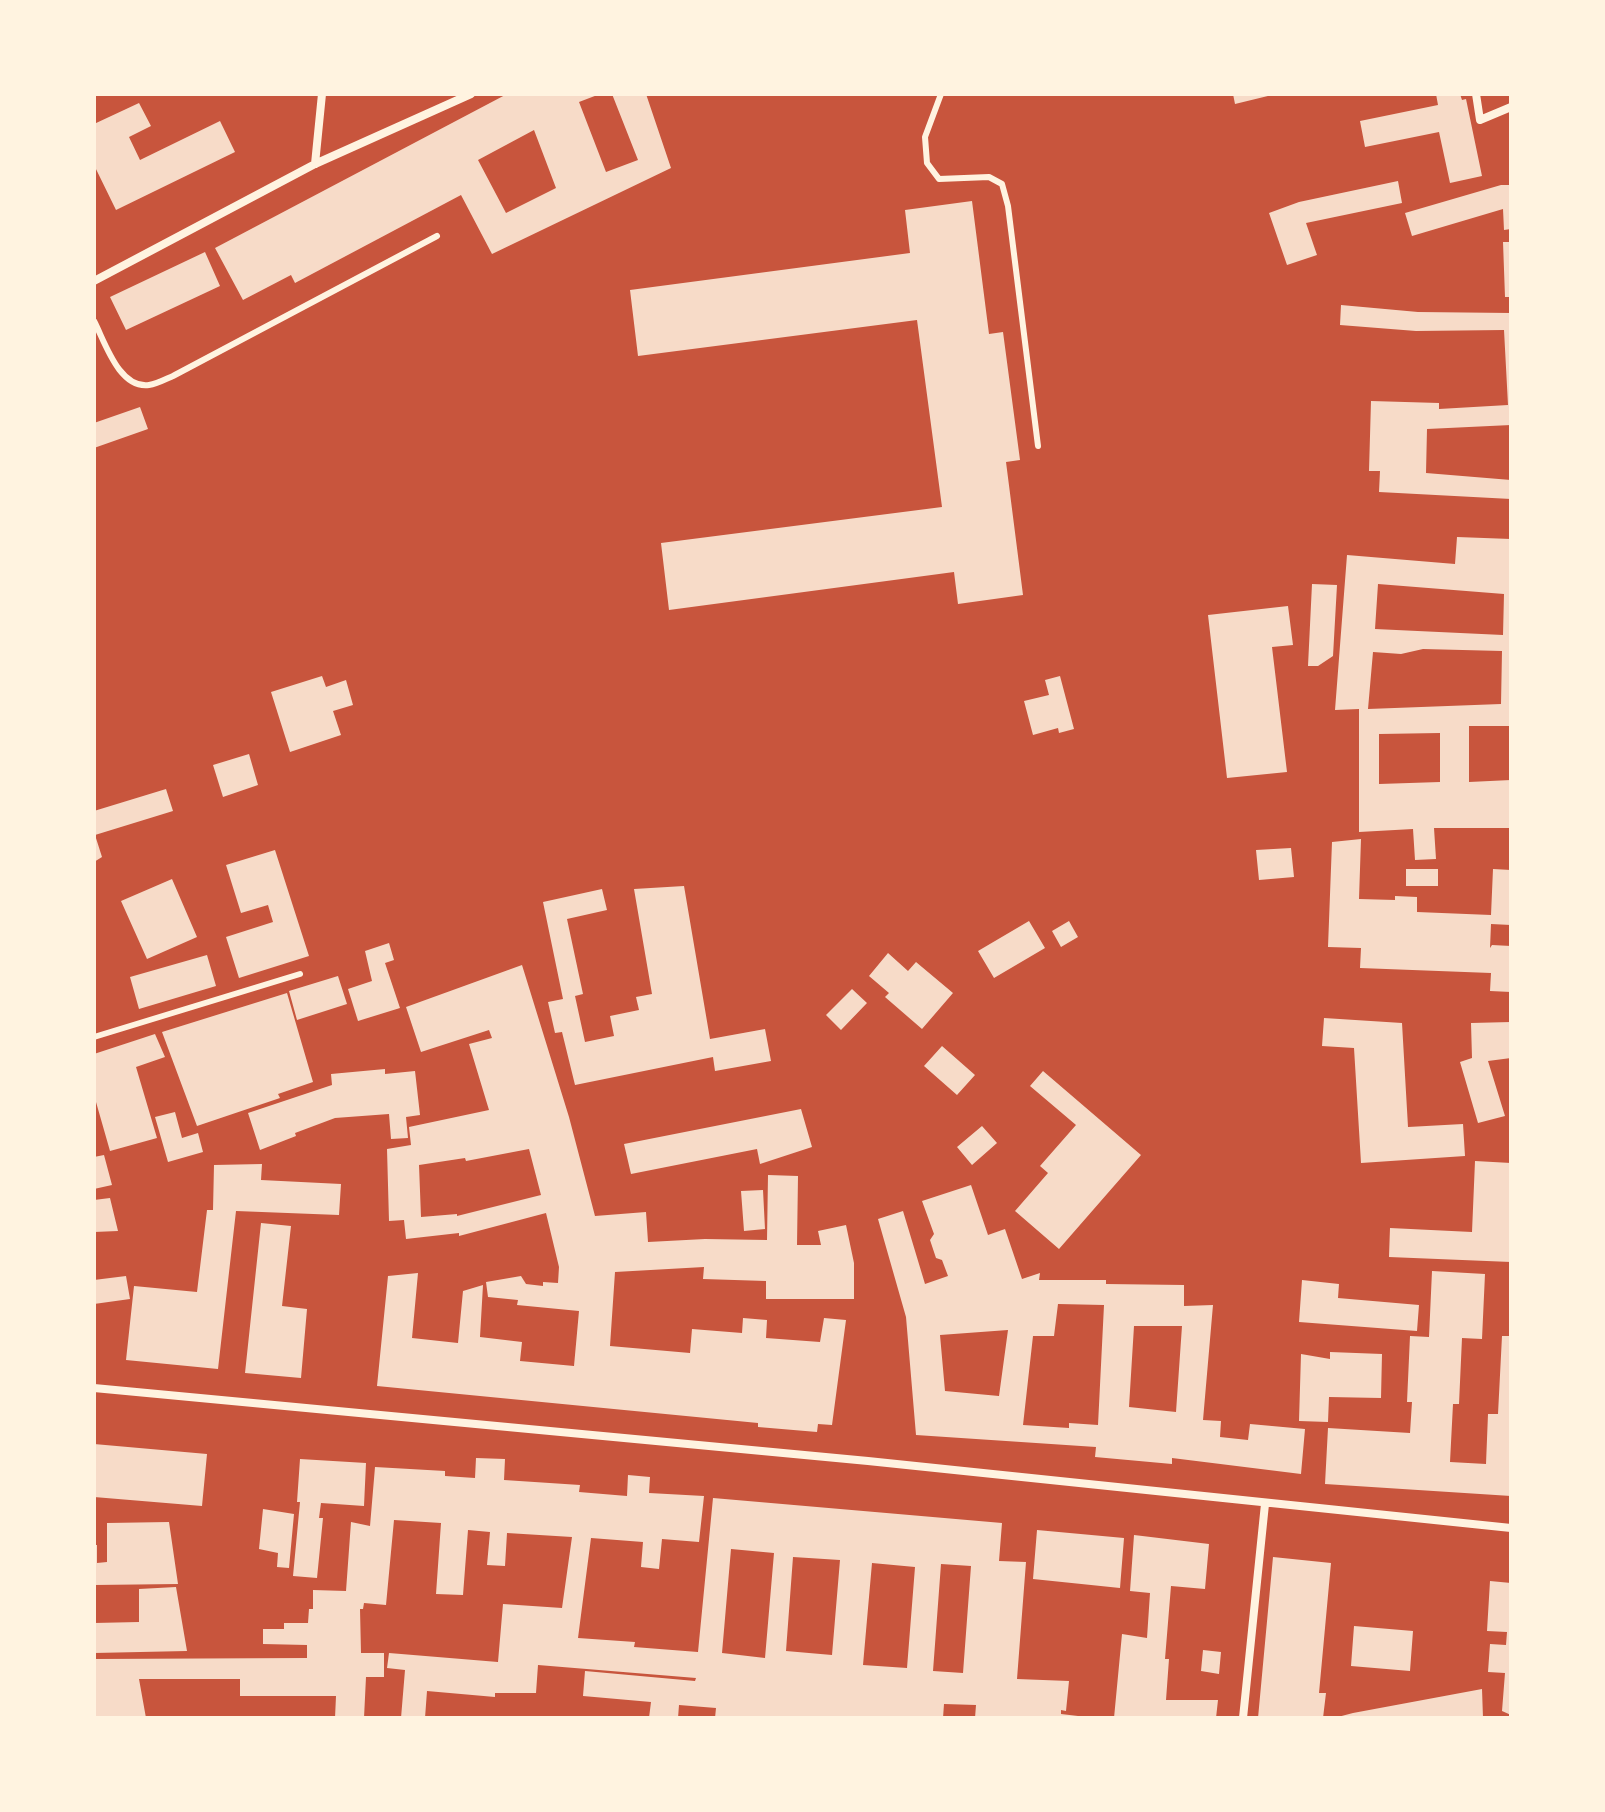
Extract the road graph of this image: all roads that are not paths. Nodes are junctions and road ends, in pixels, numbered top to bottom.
1 (322, 94) edge
2 (471, 94) edge
3 (941, 94) edge
4 (1476, 94) edge
5 (1511, 107) edge
6 (315, 164) junction
7 (437, 236) dead end
8 (94, 281) edge
9 (94, 321) edge
10 (1038, 446) dead end
11 (300, 974) dead end
12 (94, 1037) edge
13 (94, 1388) edge
14 (1265, 1504) junction
15 (1511, 1528) edge
16 (1243, 1718) edge

1 - 6 street
2 - 6 street
3 - 10 lane
4 - 5 street
6 - 8 street
7 - 9 lane
11 - 12 lane
13 - 14 street
14 - 15 street
14 - 16 street

